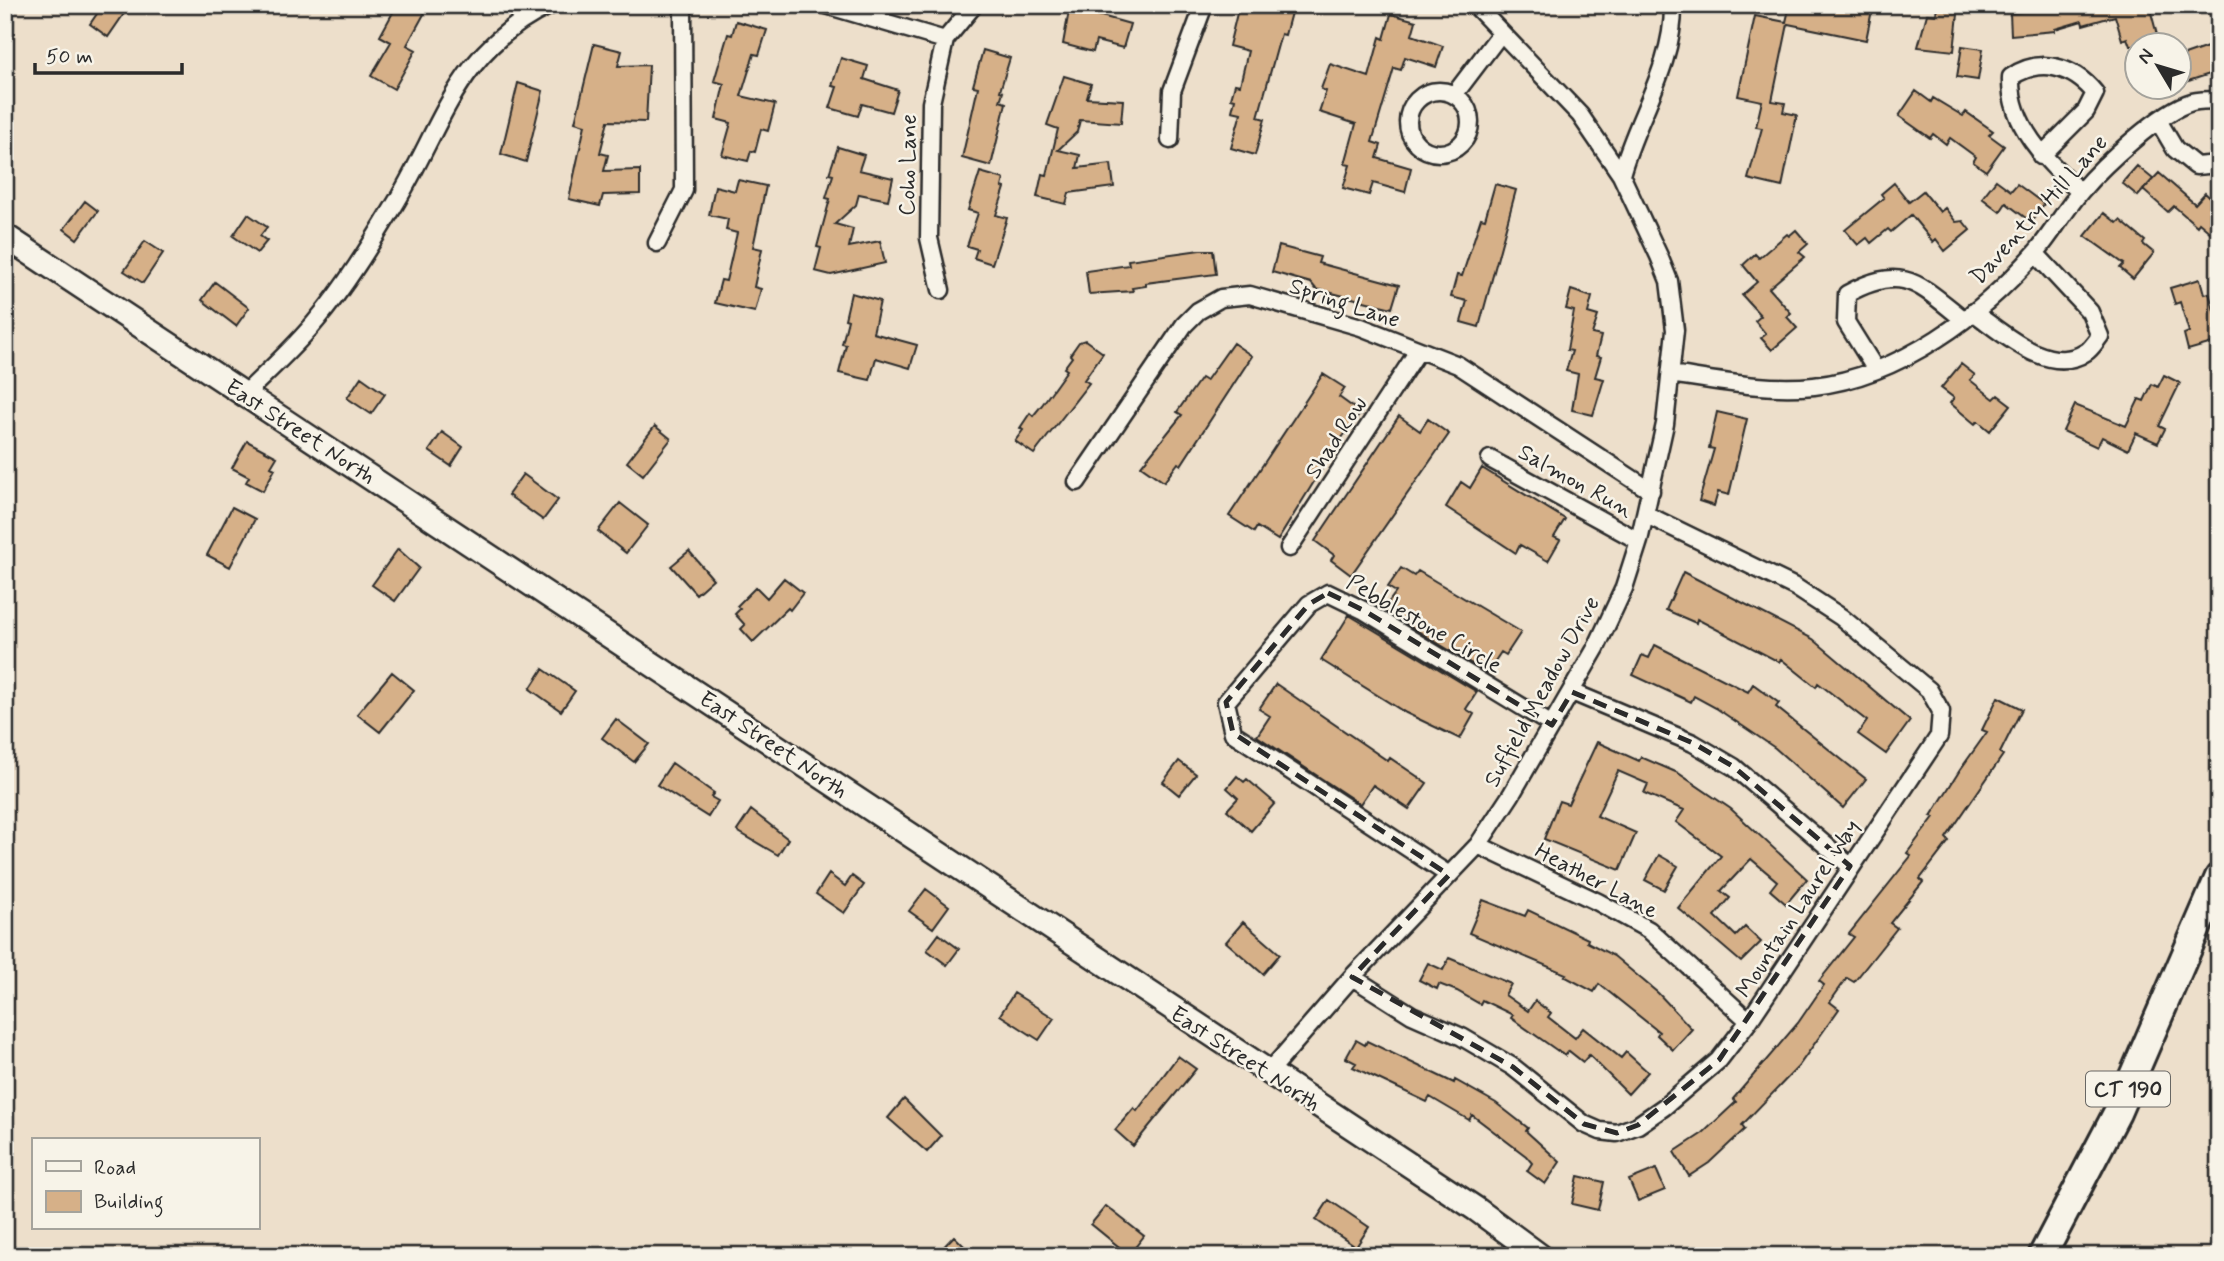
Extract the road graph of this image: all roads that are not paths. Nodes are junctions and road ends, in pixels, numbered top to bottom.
1 (551, 5) edge
2 (683, 5) edge
3 (826, 5) edge
4 (974, 5) edge
5 (1204, 5) edge
6 (1475, 5) edge
7 (1672, 5) edge
8 (530, 10) edge
9 (1501, 33) junction
10 (945, 40) junction
11 (1454, 95) dead end
12 (2219, 100) edge
13 (2159, 122) junction
14 (1170, 140) dead end
15 (2041, 156) junction
16 (2219, 164) edge
17 (1621, 175) junction
18 (2080, 192) junction
19 (5, 236) edge
20 (657, 243) dead end
21 (2035, 253) junction
22 (941, 290) dead end
23 (1968, 316) junction
24 (1418, 351) junction
25 (1876, 370) junction
26 (1671, 374) junction
27 (245, 394) junction
28 (1490, 458) dead end
29 (1077, 482) dead end
30 (1651, 491) junction
31 (1645, 514) junction
32 (1639, 541) junction
33 (1289, 548) dead end
34 (1572, 692) junction
35 (1552, 725) junction
36 (1478, 845) junction
37 (1850, 866) junction
38 (1449, 875) junction
39 (2219, 877) edge
40 (1352, 977) junction
41 (1749, 1021) junction
42 (1269, 1072) junction
43 (1540, 1256) edge
44 (2042, 1256) edge

1 - 8 street
2 - 20 street
3 - 10 street
4 - 10 street
5 - 14 street
6 - 9 street, Suffield Meadow Drive
7 - 17 street
8 - 27 street
9 - 11 street
9 - 17 street, Suffield Meadow Drive
10 - 22 street, Coho Lane
12 - 13 street, Daventry Hill Lane
13 - 16 street
13 - 18 street, Daventry Hill Lane
15 - 15 street
15 - 18 street
17 - 26 street, Suffield Meadow Drive
18 - 21 street, Daventry Hill Lane
19 - 27 main road, East Street North
21 - 23 street, Daventry Hill Lane
21 - 23 street
23 - 25 street, Daventry Hill Lane
23 - 25 street
24 - 29 street, Spring Lane
24 - 30 street, Spring Lane
24 - 33 street, Shad Row
25 - 26 street, Daventry Hill Lane
26 - 30 street, Suffield Meadow Drive
27 - 42 main road, East Street North
28 - 32 street, Salmon Run
30 - 31 street, Suffield Meadow Drive
31 - 32 street, Suffield Meadow Drive
31 - 37 street, Mountain Laurel Way
32 - 34 street, Suffield Meadow Drive
34 - 35 street, Suffield Meadow Drive
34 - 37 street
35 - 36 street, Suffield Meadow Drive
35 - 38 street, Pebblestone Circle
36 - 38 street, Suffield Meadow Drive
36 - 41 street, Heather Lane
37 - 41 street, Mountain Laurel Way
38 - 40 street, Suffield Meadow Drive
39 - 44 main road, CT 190
40 - 41 street, Mountain Laurel Way
40 - 42 street, Suffield Meadow Drive
42 - 43 main road, East Street North

